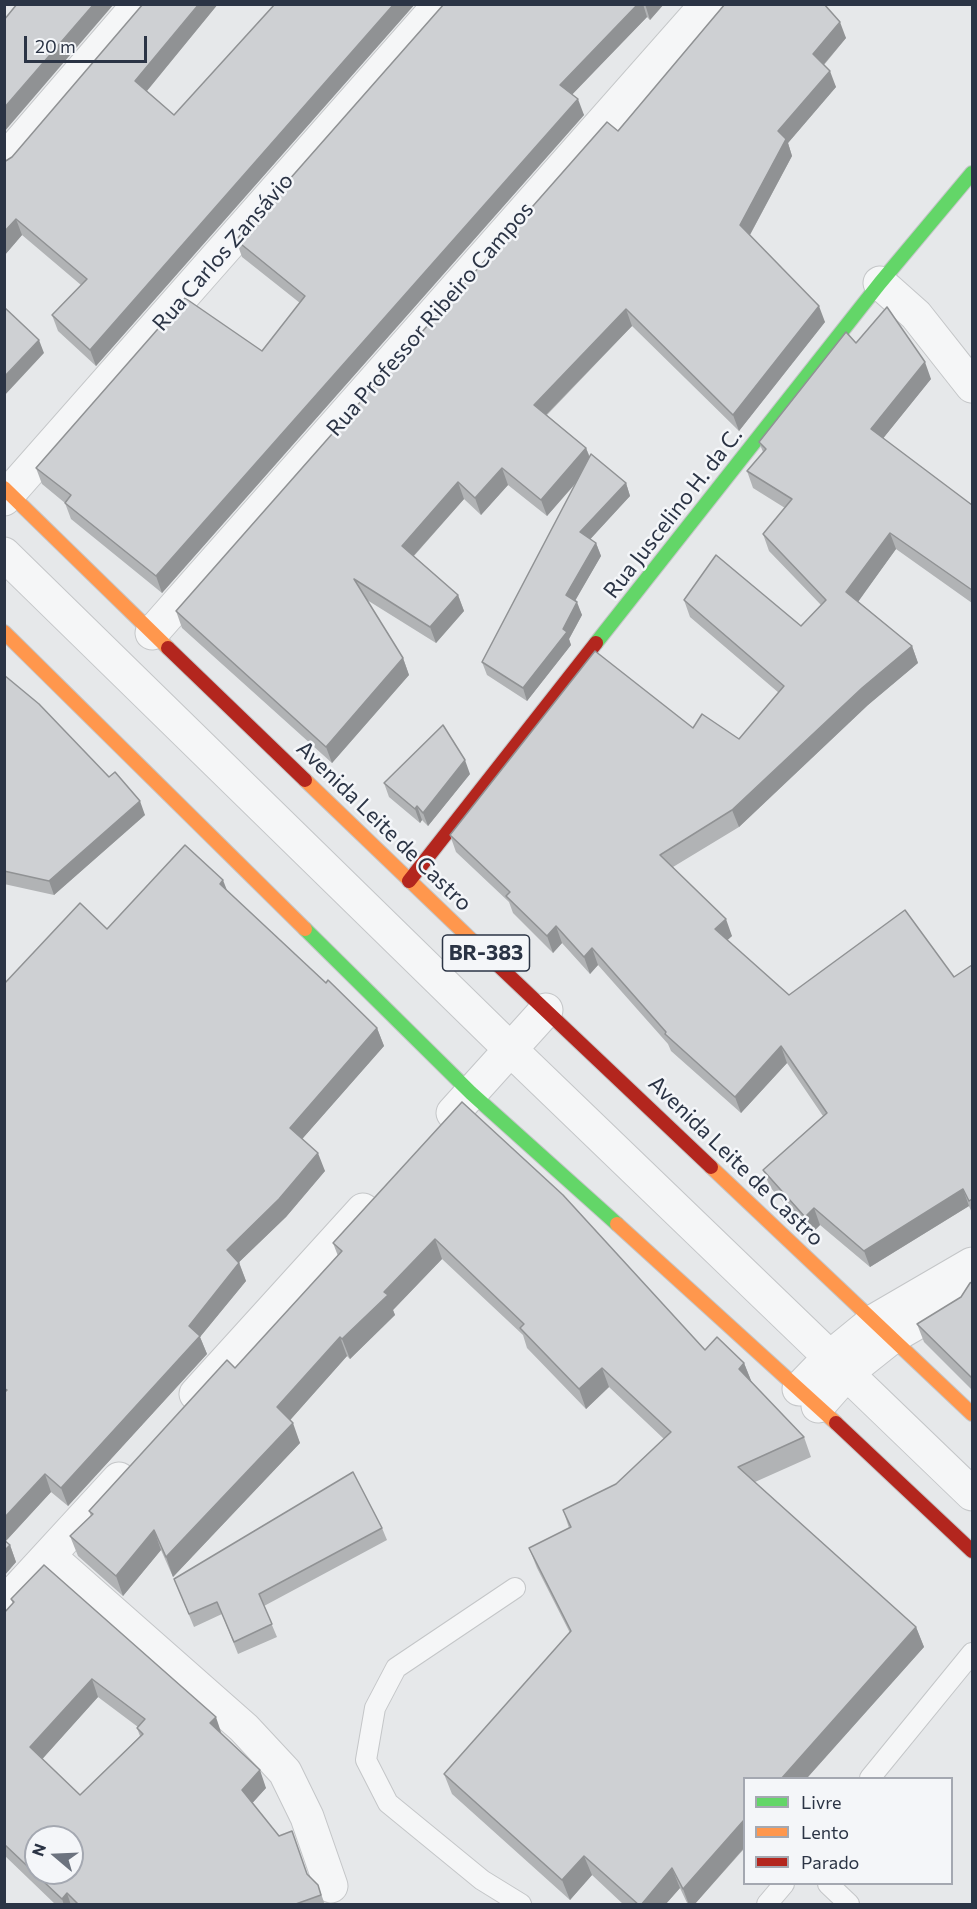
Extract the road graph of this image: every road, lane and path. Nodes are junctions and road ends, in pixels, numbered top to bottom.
1 (139, 4) edge
2 (440, 4) edge
3 (707, 4) edge
4 (4, 161) edge
5 (972, 173) edge
6 (880, 283) junction
7 (972, 386) edge
8 (7, 493) edge
9 (4, 554) edge
10 (4, 632) edge
11 (152, 633) junction
12 (409, 880) junction
13 (546, 1010) junction
14 (508, 1048) junction
15 (471, 1093) junction
16 (431, 1136) edge
17 (384, 1188) edge
18 (972, 1264) edge
19 (972, 1290) edge
20 (883, 1329) junction
21 (839, 1365) junction
22 (809, 1398) junction
23 (972, 1414) edge
24 (177, 1416) edge
25 (137, 1460) edge
26 (972, 1494) edge
27 (972, 1551) edge
28 (49, 1556) junction
29 (515, 1588) dead end
30 (4, 1604) edge
31 (972, 1653) edge
32 (872, 1777) edge
33 (783, 1885) edge
34 (829, 1885) edge
35 (331, 1886) dead end
36 (521, 1905) edge
37 (767, 1905) edge
38 (849, 1905) edge

1 - 4 street
2 - 8 street, Rua Carlos Zansávio
3 - 11 street, Rua Professor Ribeiro Campos
5 - 6 main road, Rua Juscelino H. da C.
6 - 7 street
6 - 12 main road, Rua Juscelino H. da C.
8 - 11 main road, Avenida Leite de Castro / BR-383
9 - 14 street
10 - 15 main road
11 - 12 main road, Avenida Leite de Castro / BR-383
12 - 13 main road, Avenida Leite de Castro / BR-383
13 - 14 street
13 - 20 main road, Avenida Leite de Castro / BR-383
14 - 15 street
14 - 21 street
15 - 16 street
15 - 22 main road
17 - 24 street
18 - 20 street
19 - 20 street
20 - 21 street
20 - 23 main road, Avenida Leite de Castro / BR-383
21 - 22 street
21 - 26 street
22 - 27 main road
25 - 28 street
28 - 30 street
28 - 35 street
29 - 36 lane
31 - 32 lane
33 - 37 lane
34 - 38 lane

